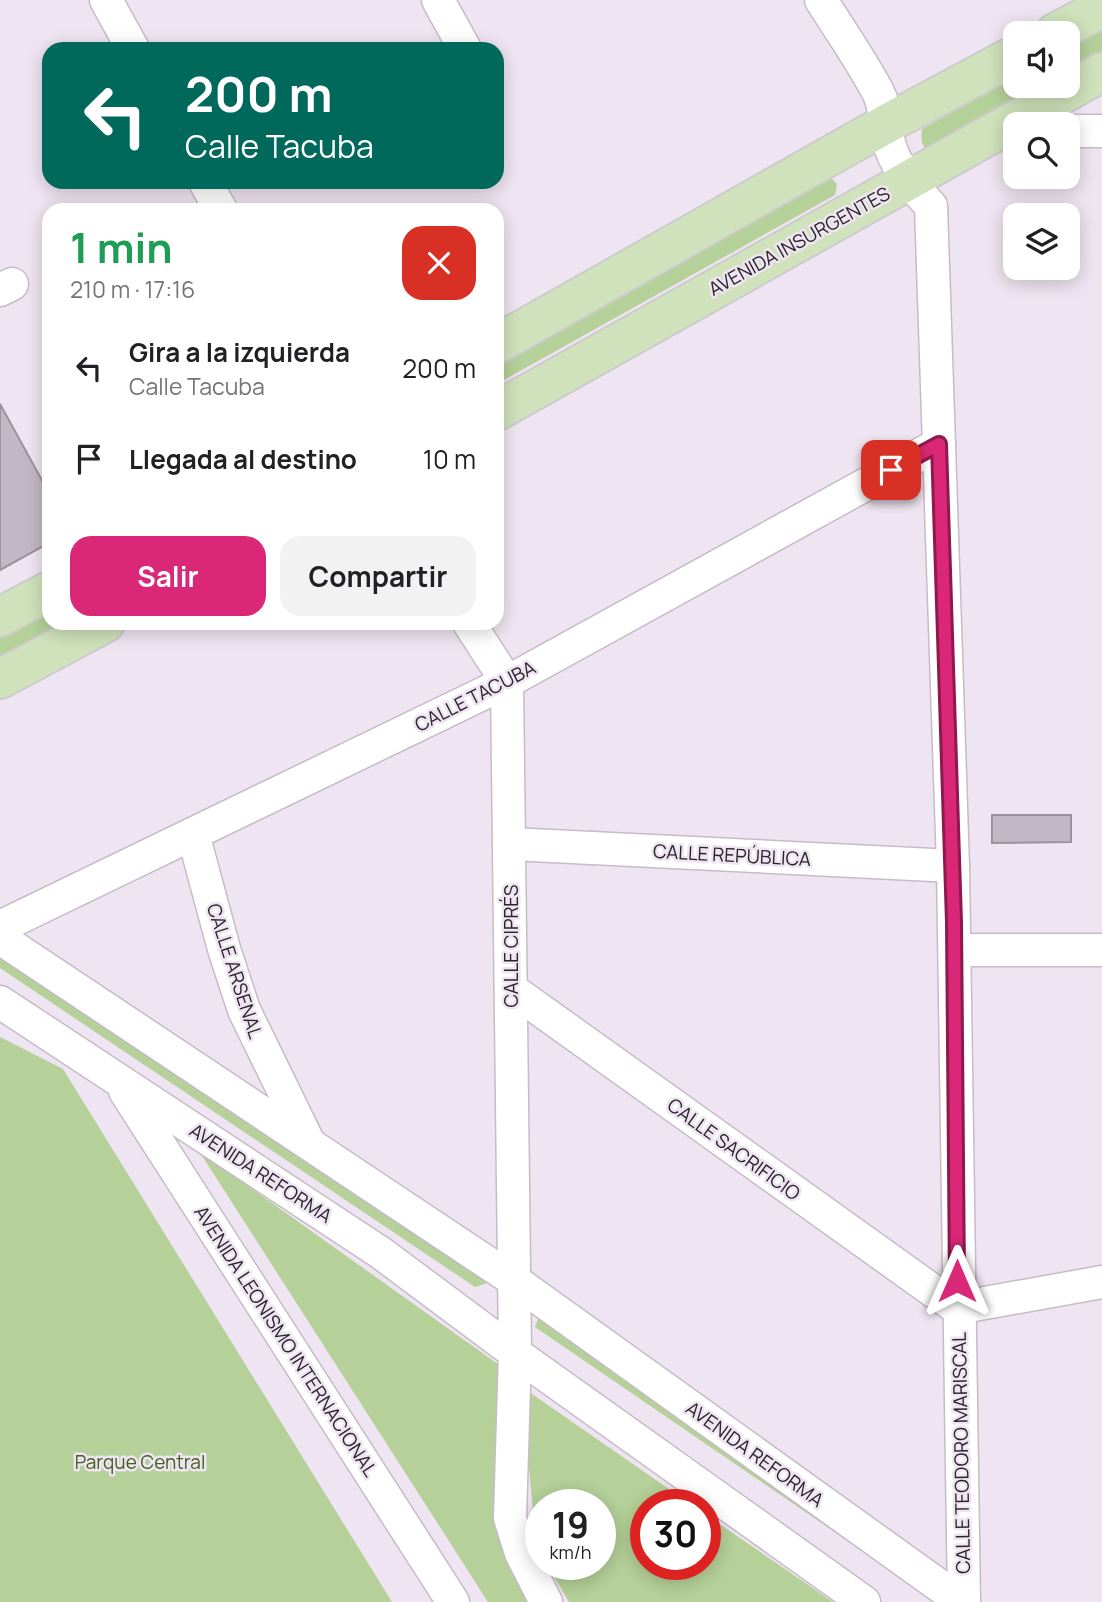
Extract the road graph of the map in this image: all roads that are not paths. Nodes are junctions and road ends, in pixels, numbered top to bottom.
1 (106, 0) edge
2 (438, 0) edge
3 (821, 0) edge
4 (1100, 6) edge
5 (1075, 21) edge
6 (129, 42) edge
7 (461, 42) edge
8 (1003, 61) edge
9 (1102, 72) edge
10 (1032, 112) edge
11 (888, 123) junction
12 (1003, 128) edge
13 (1080, 131) edge
14 (1102, 131) edge
15 (907, 180) junction
16 (504, 340) edge
17 (504, 407) edge
18 (939, 444) junction
19 (42, 595) edge
20 (0, 617) edge
21 (92, 630) edge
22 (474, 630) edge
23 (0, 680) edge
24 (507, 682) junction
25 (193, 834) junction
26 (511, 844) junction
27 (953, 866) junction
28 (0, 927) edge
29 (0, 938) edge
30 (955, 950) junction
31 (1102, 950) edge
32 (511, 989) junction
33 (0, 1002) edge
34 (119, 1081) junction
35 (308, 1140) junction
36 (515, 1281) junction
37 (1102, 1282) edge
38 (957, 1308) junction
39 (515, 1353) junction
40 (453, 1602) edge
41 (546, 1602) edge
42 (864, 1602) edge
43 (963, 1602) edge

1 - 6 street
2 - 7 street
3 - 11 street, CALLE TEODORO MARISCAL
4 - 5 main road
8 - 11 main road
9 - 10 main road, AVENIDA INSURGENTES
11 - 15 street, CALLE TEODORO MARISCAL
11 - 16 main road
12 - 15 main road, AVENIDA INSURGENTES
13 - 14 street
15 - 17 main road, AVENIDA INSURGENTES
15 - 18 street, CALLE TEODORO MARISCAL
18 - 24 street, CALLE TACUBA
18 - 27 street, CALLE TEODORO MARISCAL
19 - 20 main road
21 - 23 main road
22 - 24 street
24 - 25 street, CALLE TACUBA
24 - 26 street, CALLE CIPRÉS
25 - 28 street, CALLE TACUBA
25 - 35 street, CALLE ARSENAL
26 - 27 street, CALLE REPÚBLICA
26 - 32 street, CALLE CIPRÉS
27 - 30 street, CALLE TEODORO MARISCAL
29 - 35 street, AVENIDA REFORMA
30 - 31 street
30 - 38 street, CALLE TEODORO MARISCAL
32 - 36 street, CALLE CIPRÉS
32 - 38 street, CALLE SACRIFICIO
33 - 34 street, AVENIDA REFORMA
34 - 39 street, AVENIDA REFORMA
34 - 40 street, AVENIDA LEONISMO INTERNACIONAL
35 - 36 street, AVENIDA REFORMA
36 - 39 street
36 - 43 street, AVENIDA REFORMA
37 - 38 street
38 - 43 street, CALLE TEODORO MARISCAL
39 - 41 street
39 - 42 street, AVENIDA REFORMA

